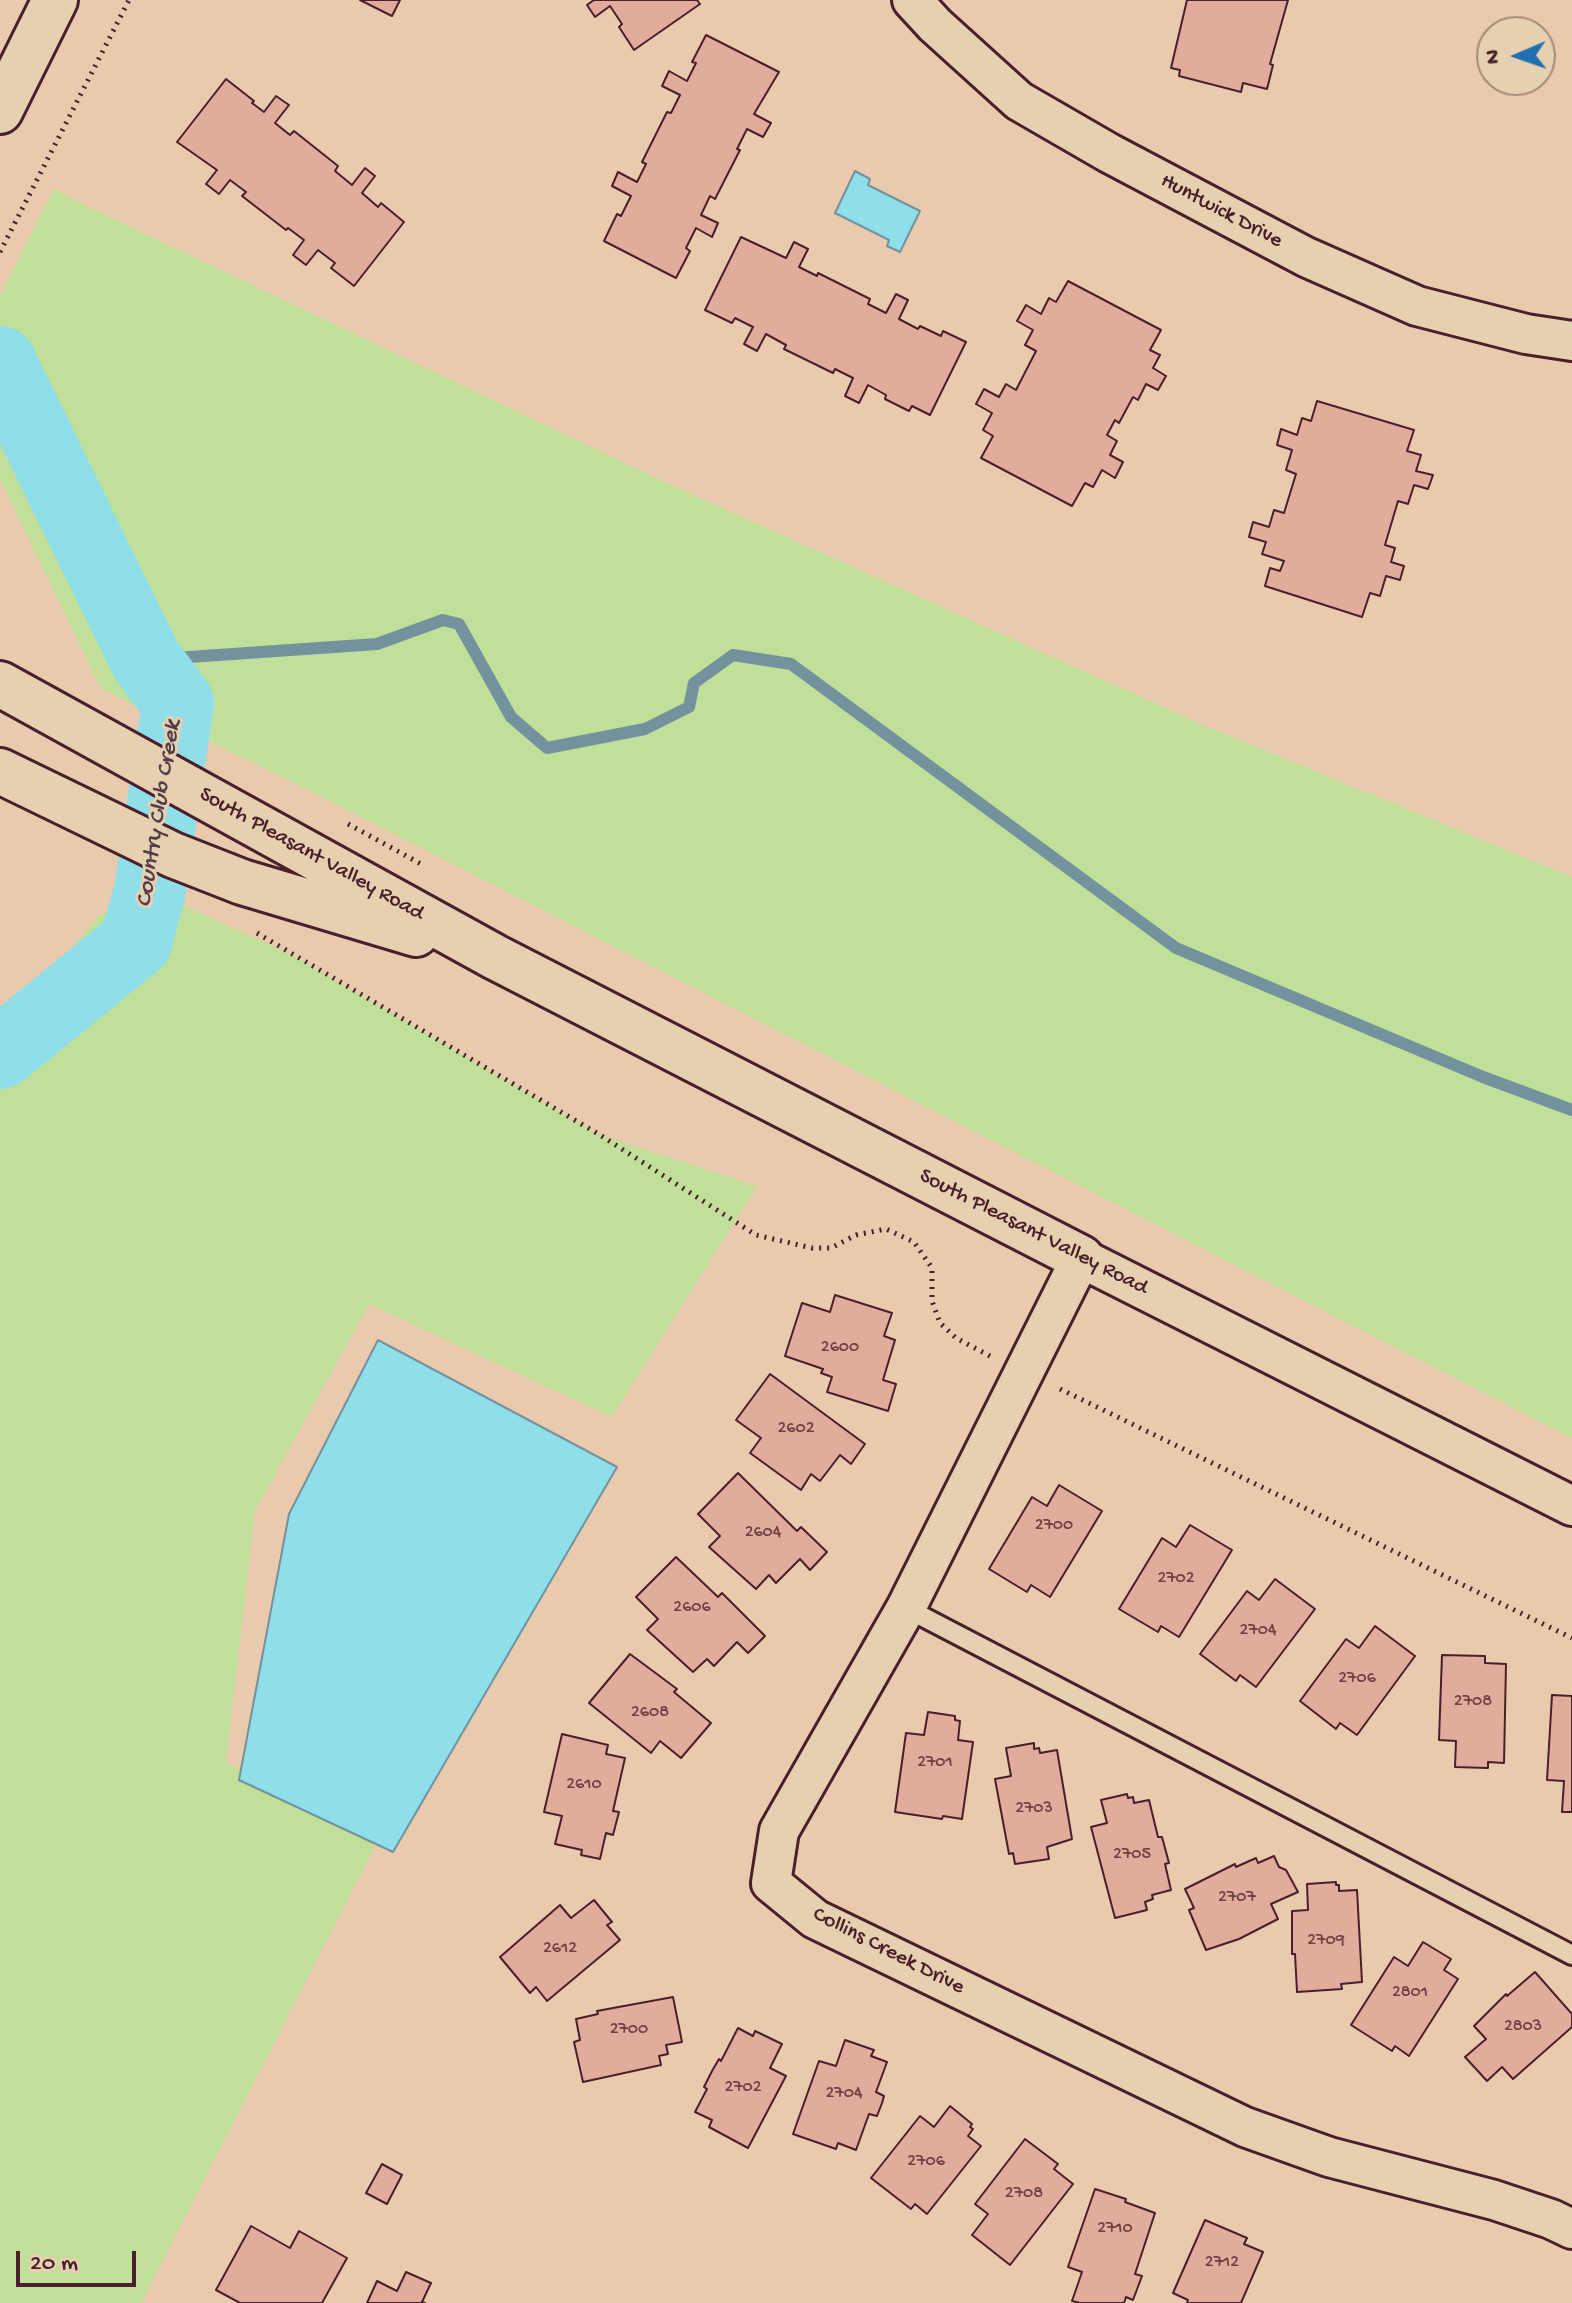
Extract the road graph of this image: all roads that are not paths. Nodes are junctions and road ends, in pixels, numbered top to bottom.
1 (55, 0) edge
2 (912, 0) edge
3 (0, 111) edge
4 (1572, 341) edge
5 (0, 684) edge
6 (0, 771) edge
7 (495, 957) junction
8 (1081, 1258) junction
9 (1572, 1506) edge
10 (906, 1608) junction
11 (1572, 1955) edge
12 (1572, 2229) edge

1 - 3 street
2 - 4 street, Huntwick Drive
5 - 7 street, South Pleasant Valley Road
6 - 7 street, South Pleasant Valley Road
7 - 8 street, South Pleasant Valley Road
8 - 9 street, South Pleasant Valley Road
8 - 10 street, Collins Creek Drive
10 - 11 lane
10 - 12 street, Collins Creek Drive

